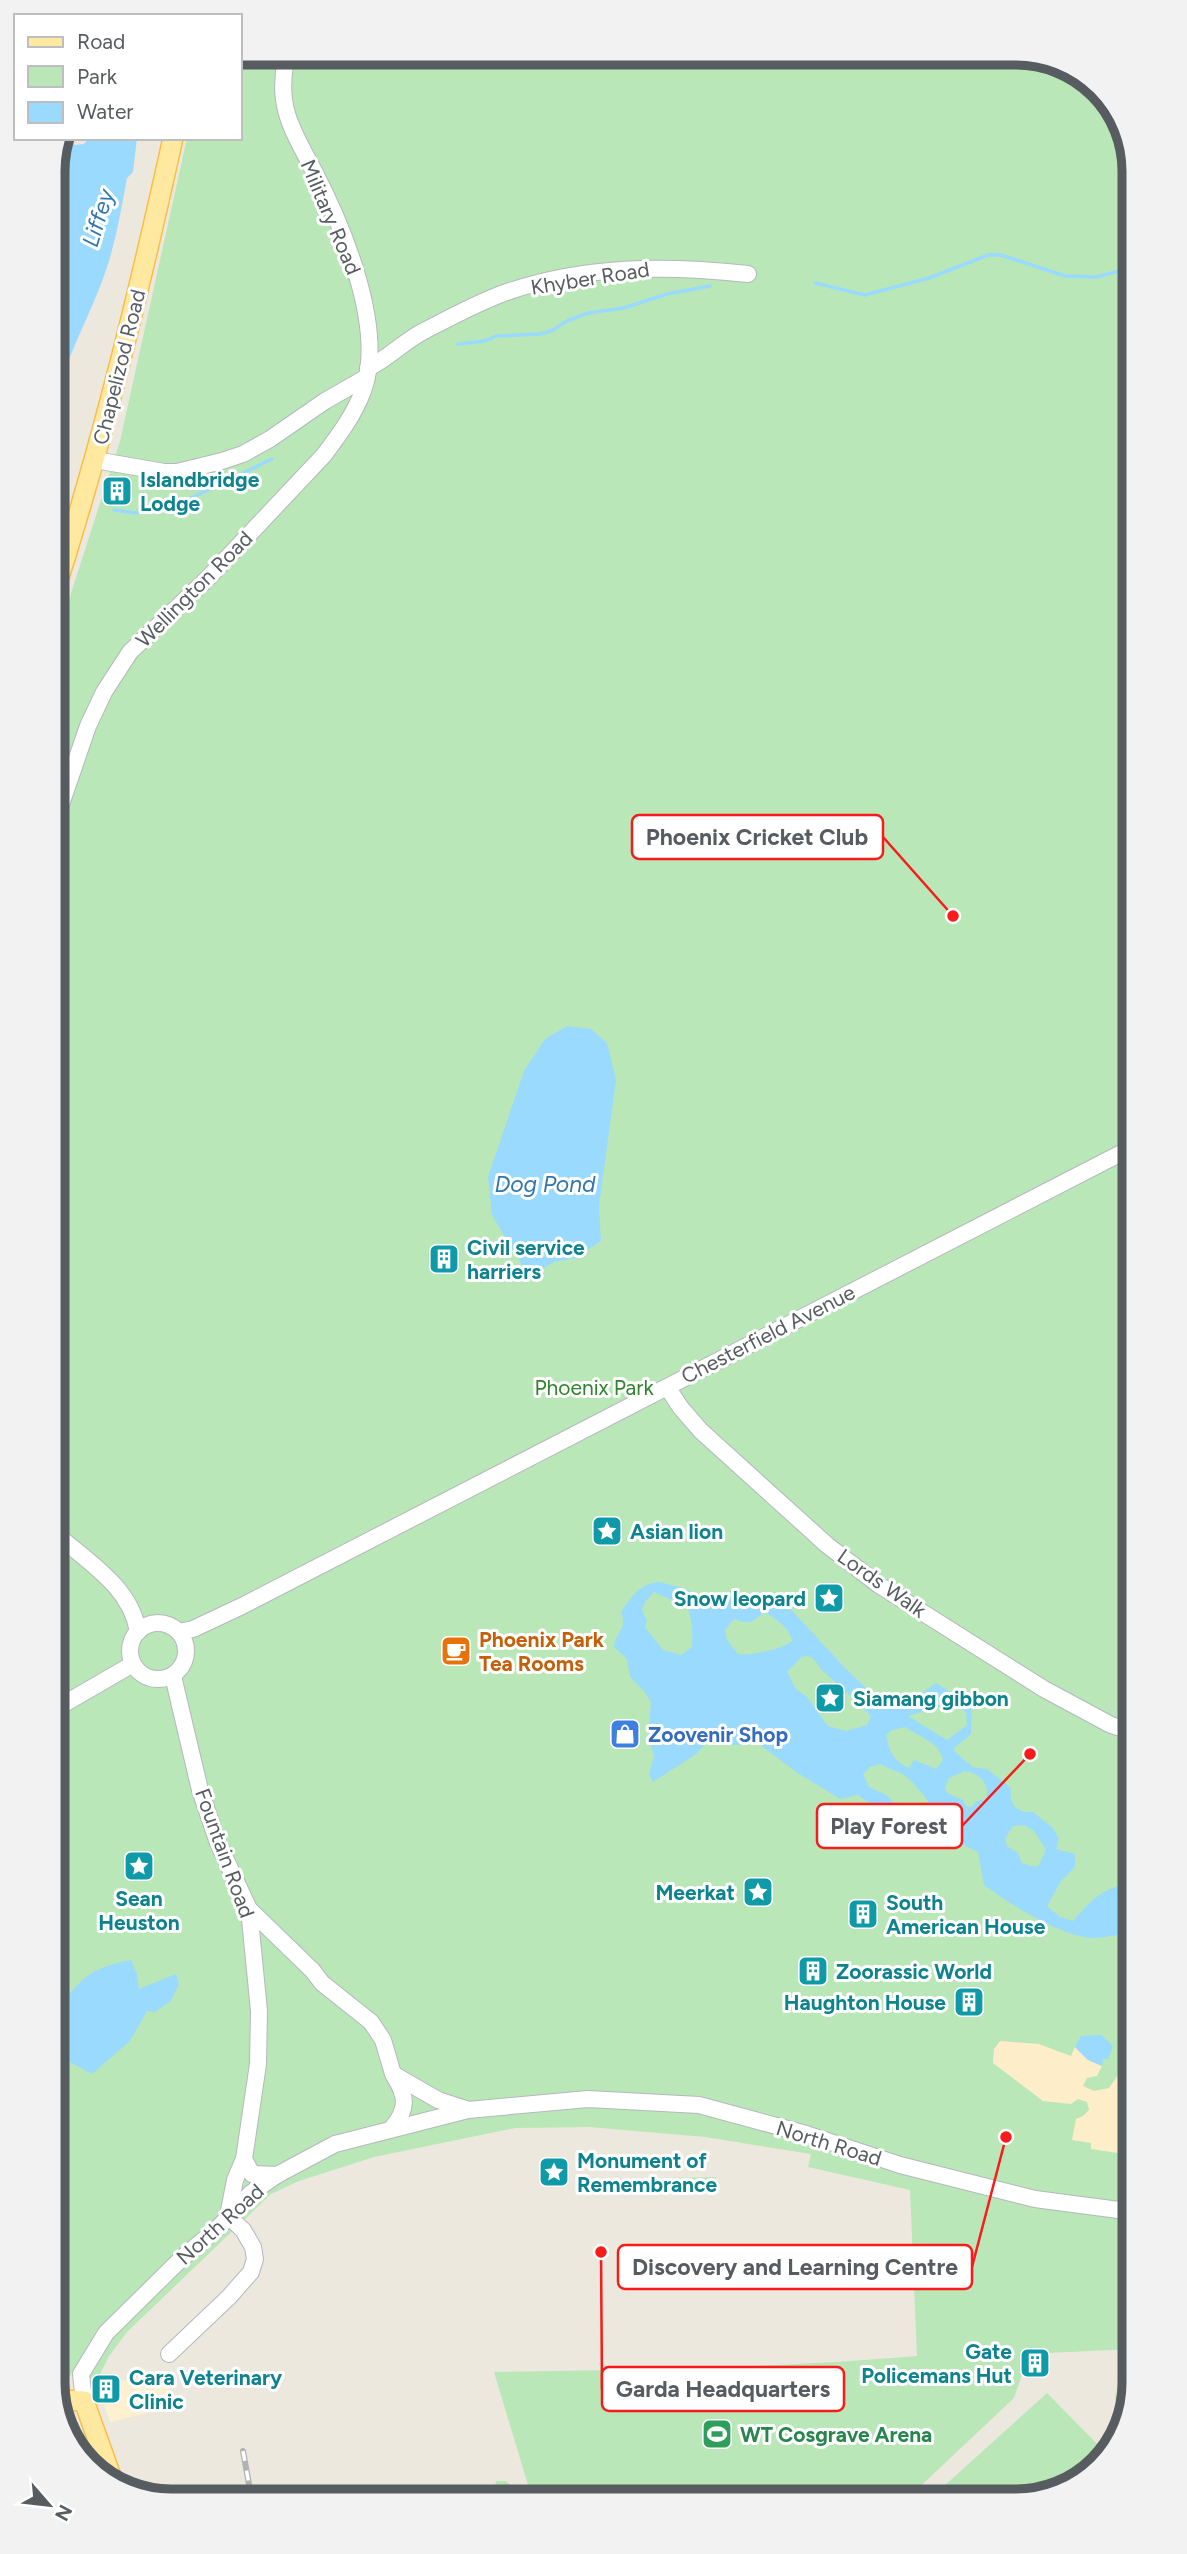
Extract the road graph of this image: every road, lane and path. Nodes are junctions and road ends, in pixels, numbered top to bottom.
1 (285, 65) edge
2 (173, 140) edge
3 (748, 274) dead end
4 (367, 372) junction
5 (95, 460) junction
6 (65, 557) edge
7 (65, 793) edge
8 (1122, 1153) edge
9 (667, 1387) junction
10 (65, 1541) edge
11 (138, 1632) junction
12 (179, 1632) junction
13 (133, 1664) junction
14 (173, 1676) junction
15 (65, 1704) edge
16 (1122, 1728) edge
17 (249, 1909) junction
18 (281, 1940) junction
19 (255, 1957) junction
20 (393, 2074) junction
21 (468, 2110) junction
22 (392, 2128) junction
23 (244, 2159) junction
24 (276, 2175) junction
25 (1122, 2210) edge
26 (228, 2216) junction
27 (169, 2354) dead end
28 (83, 2393) junction
29 (66, 2398) edge
30 (108, 2468) edge

1 - 4 street, Military Road
2 - 5 main road, Chapelizod Road
3 - 4 street, Khyber Road
4 - 5 street, Khyber Road
4 - 7 street, Wellington Road
5 - 6 main road, Chapelizod Road
8 - 9 street, Chesterfield Avenue
9 - 12 street, Chesterfield Avenue
9 - 16 street, Lords Walk
10 - 11 street
11 - 12 street
11 - 13 street
12 - 14 street
13 - 14 street
13 - 15 street
14 - 17 street, Fountain Road
17 - 18 street
17 - 19 street, Fountain Road
18 - 19 street
18 - 20 street
19 - 23 street, Fountain Road
20 - 21 street
20 - 22 street
21 - 22 street, North Road
21 - 25 street, North Road
22 - 24 street, North Road
23 - 24 street
23 - 26 street, Fountain Road
24 - 26 street, North Road
26 - 27 street
26 - 28 street, North Road
28 - 29 main road
28 - 30 main road

